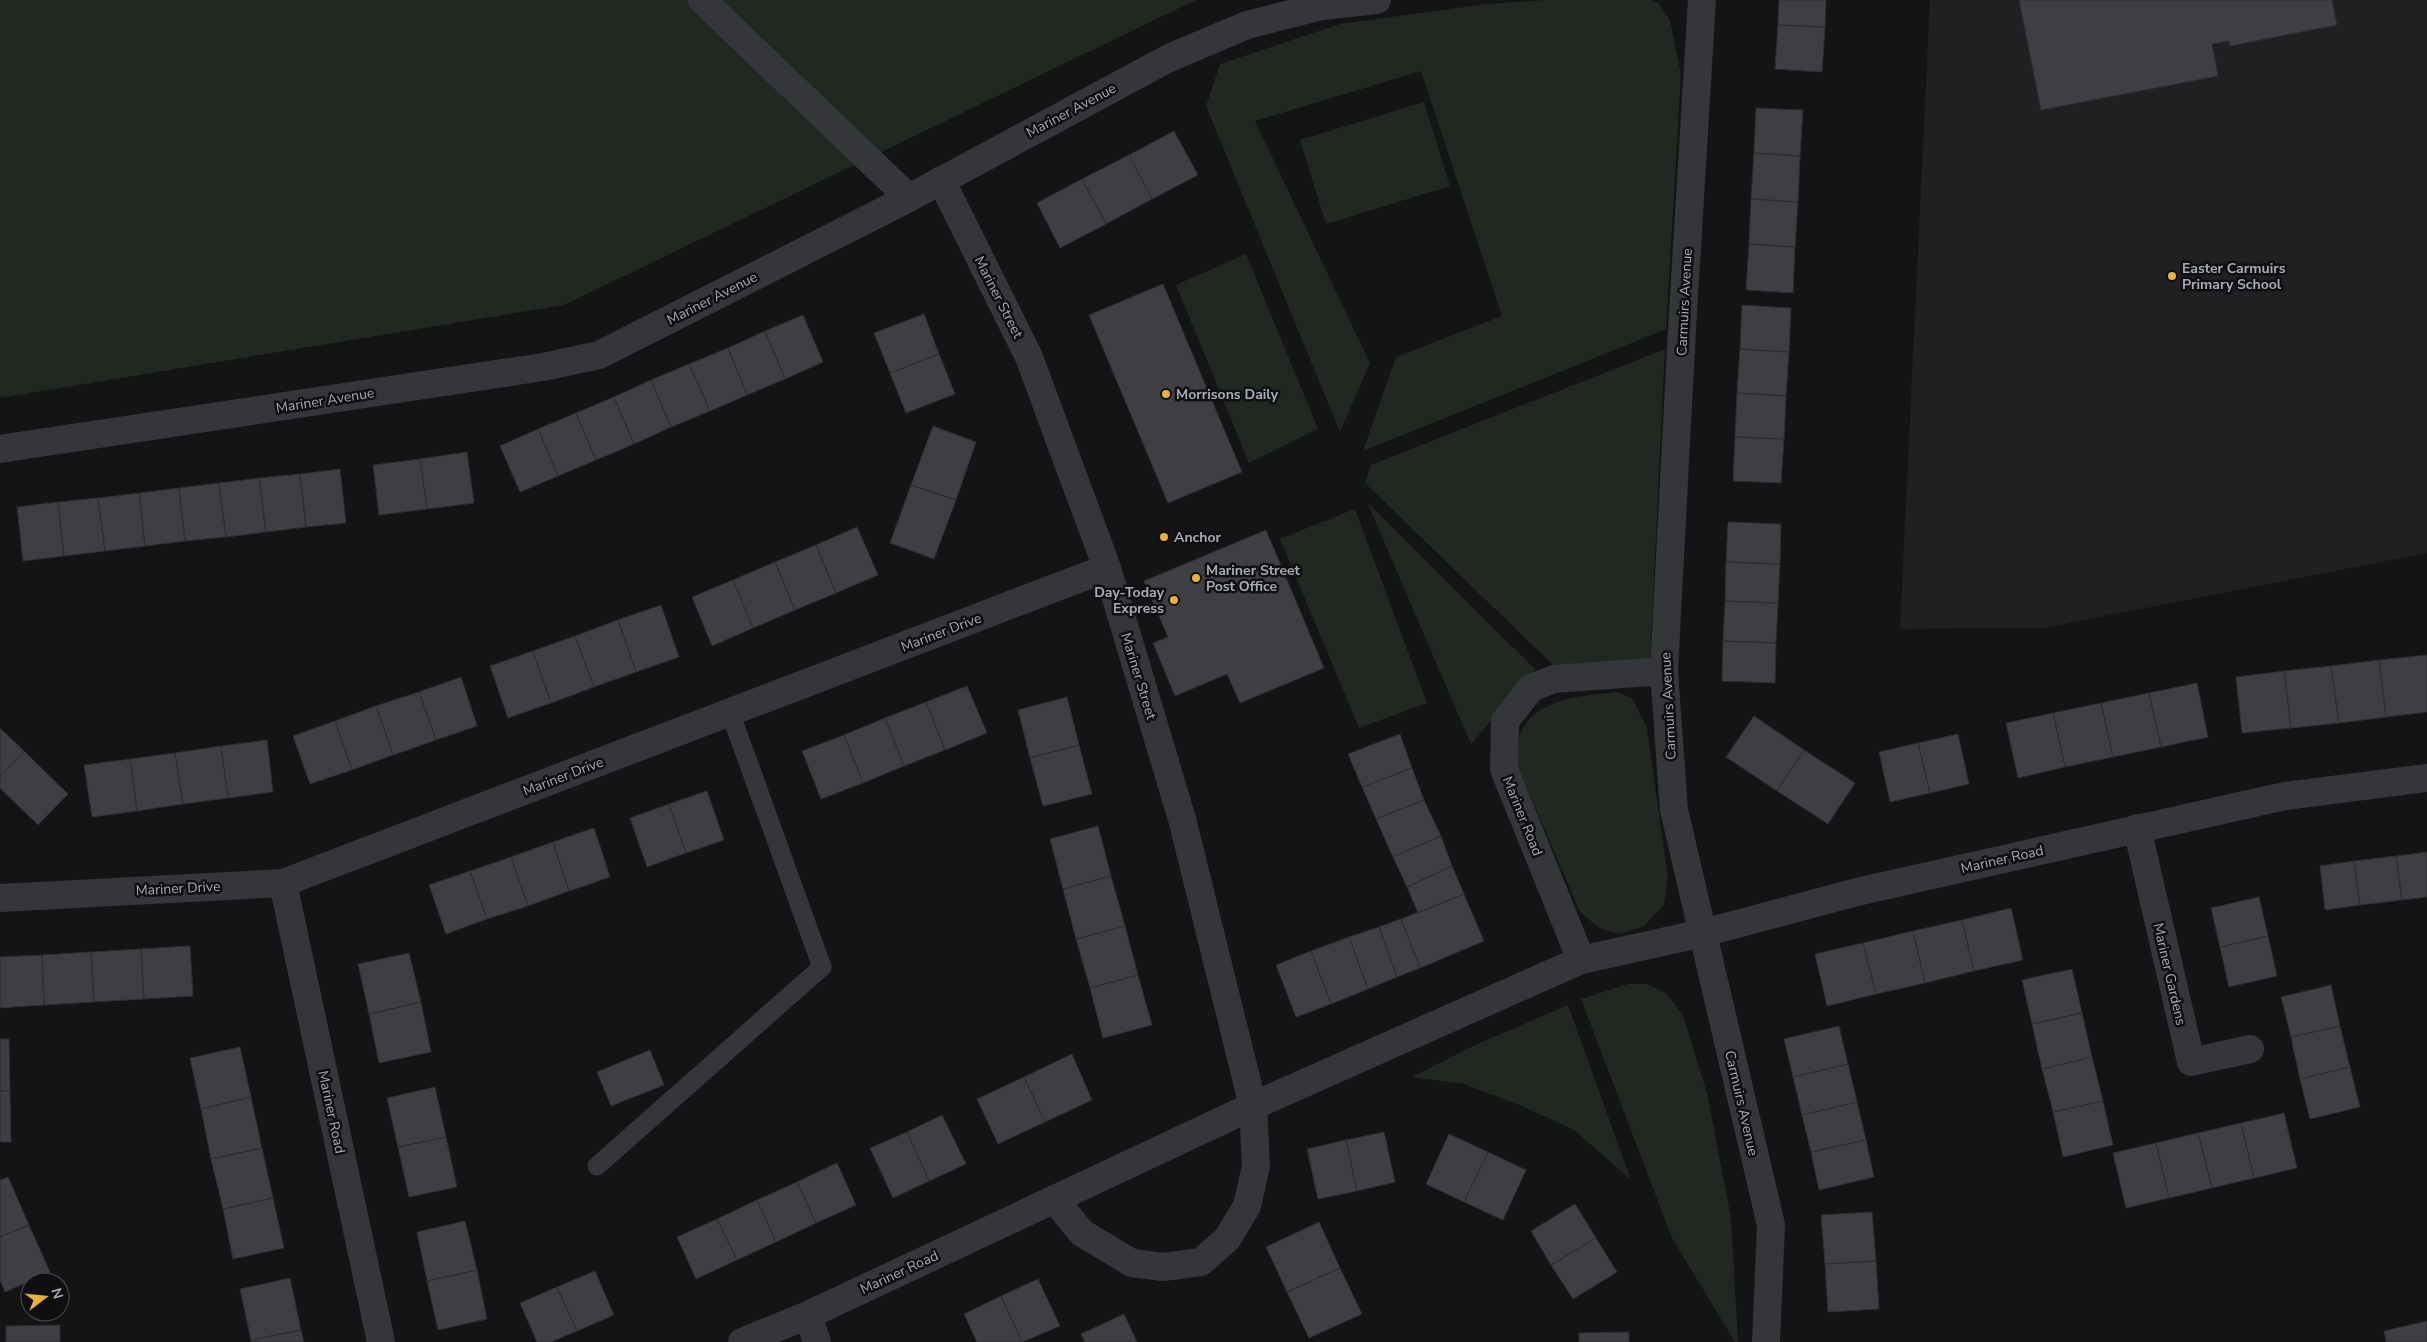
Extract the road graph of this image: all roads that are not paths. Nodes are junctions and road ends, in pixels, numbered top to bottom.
1 (702, 0) edge
2 (1377, 0) edge
3 (1702, 0) edge
4 (941, 180) junction
5 (909, 198) junction
6 (0, 449) edge
7 (1107, 568) junction
8 (1664, 671) junction
9 (730, 712) junction
10 (2427, 778) edge
11 (2137, 828) junction
12 (283, 883) junction
13 (0, 898) edge
14 (1703, 934) junction
15 (1581, 960) junction
16 (2250, 1049) dead end
17 (1253, 1106) junction
18 (597, 1166) dead end
19 (1054, 1199) junction
20 (808, 1315) junction
21 (381, 1342) edge
22 (742, 1342) edge
23 (817, 1342) edge
24 (1766, 1342) edge

1 - 5 street
2 - 4 street, Mariner Avenue
3 - 8 street, Carmuirs Avenue
4 - 5 street, Mariner Avenue
4 - 7 street, Mariner Street
5 - 6 street, Mariner Avenue
7 - 9 street, Mariner Drive
7 - 17 street, Mariner Street
8 - 14 street, Carmuirs Avenue
8 - 15 street, Mariner Road
9 - 12 street, Mariner Drive
9 - 18 lane
10 - 11 street, Mariner Road
11 - 14 street, Mariner Road
11 - 16 street, Mariner Gardens
12 - 13 street, Mariner Drive
12 - 21 street, Mariner Road
14 - 15 street, Mariner Road
14 - 24 street, Carmuirs Avenue
15 - 17 street, Mariner Road
17 - 19 street, Mariner Road
17 - 19 street
19 - 20 street, Mariner Road
20 - 22 street, Mariner Road
20 - 23 street

